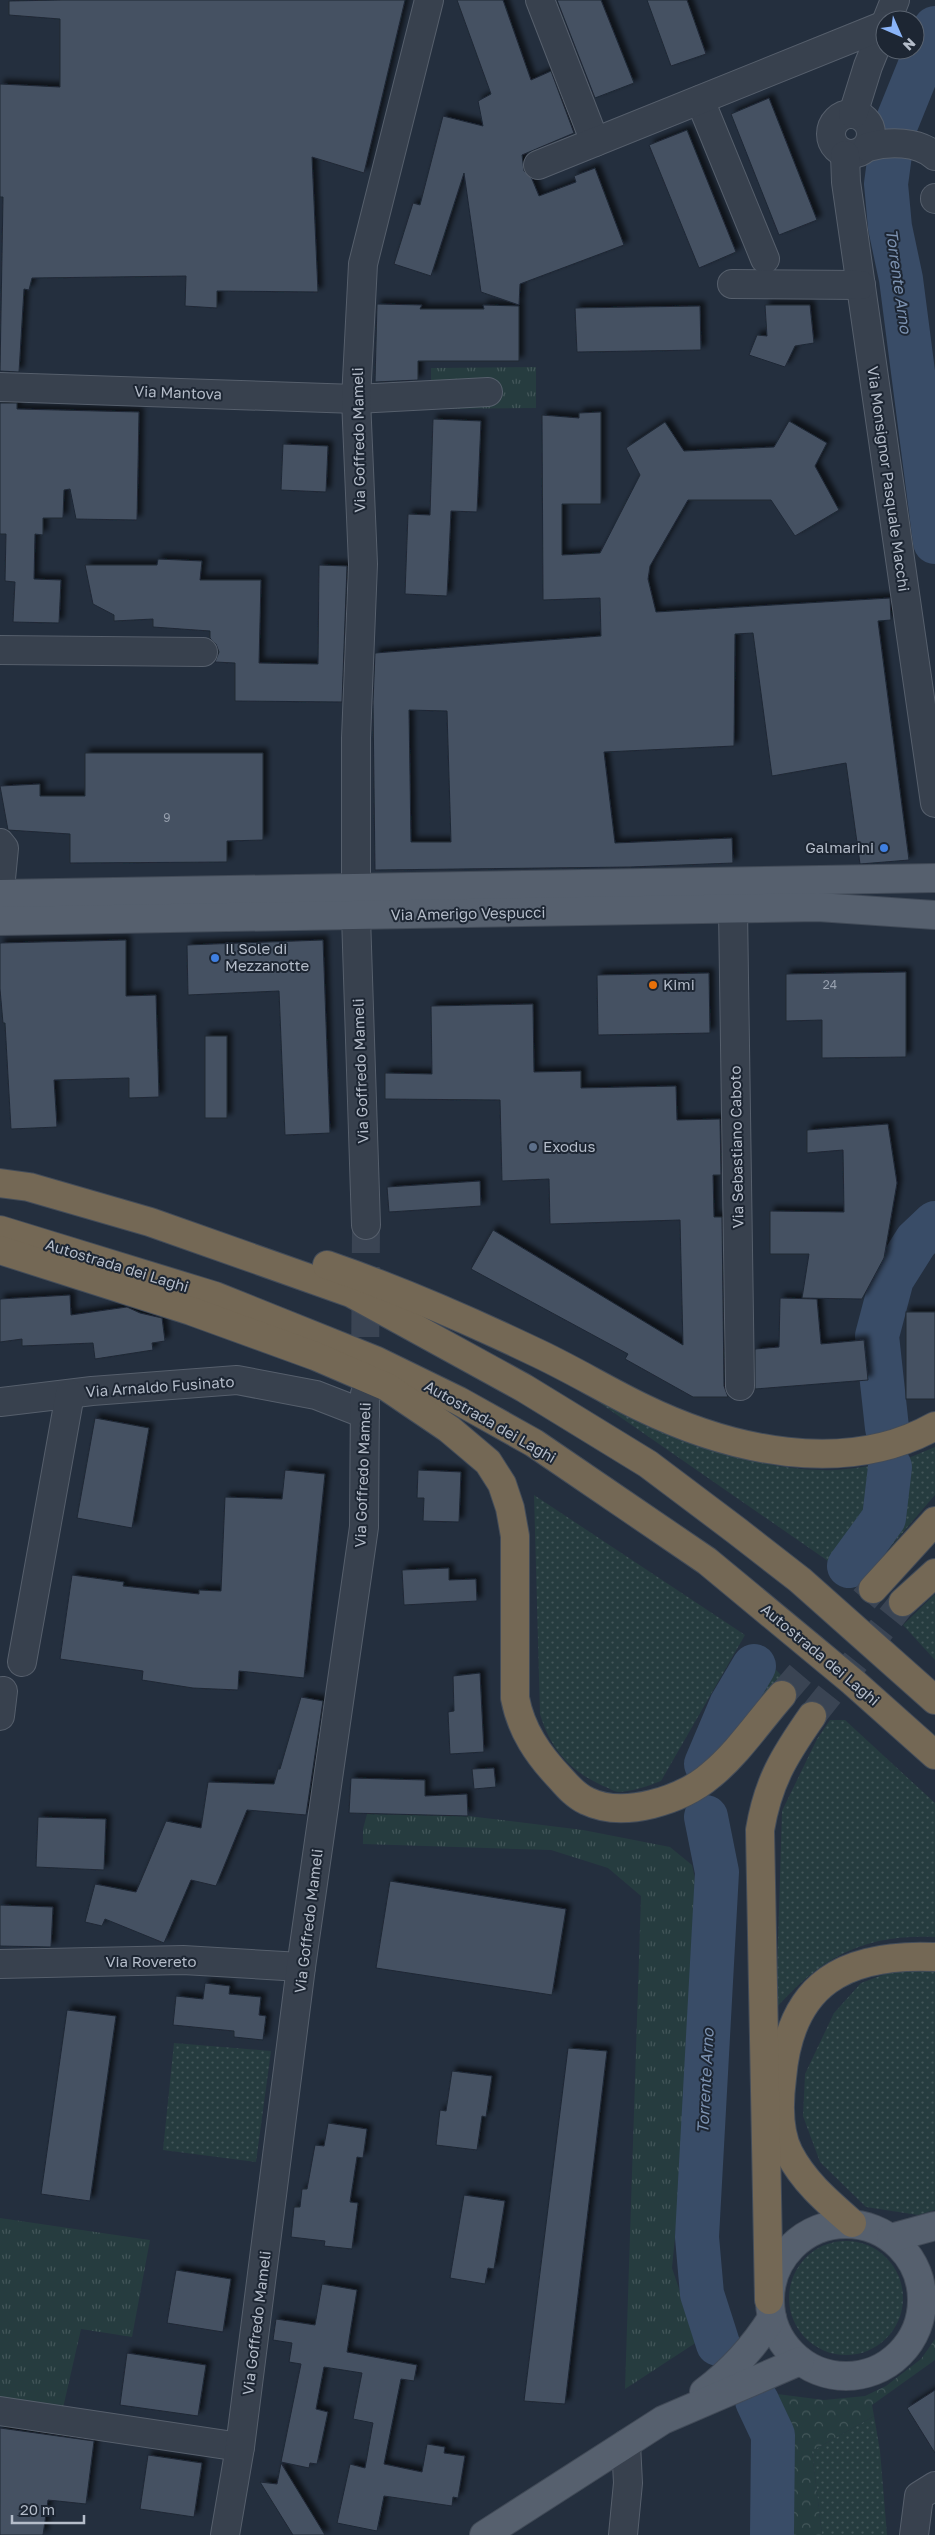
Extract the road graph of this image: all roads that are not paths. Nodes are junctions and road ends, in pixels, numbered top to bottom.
1 (429, 0) edge
2 (540, 0) edge
3 (875, 28) edge
4 (875, 49) edge
5 (700, 100) junction
6 (866, 136) junction
7 (920, 136) edge
8 (595, 142) junction
9 (935, 156) edge
10 (538, 165) dead end
11 (765, 259) dead end
12 (732, 284) dead end
13 (861, 284) junction
14 (0, 387) edge
15 (488, 392) dead end
16 (356, 399) junction
17 (0, 650) edge
18 (203, 652) dead end
19 (935, 803) edge
20 (0, 843) edge
21 (935, 878) edge
22 (356, 888) junction
23 (0, 889) edge
24 (0, 894) edge
25 (733, 909) junction
26 (935, 915) edge
27 (356, 916) junction
28 (0, 921) edge
29 (0, 1183) edge
30 (150, 1222) junction
31 (366, 1225) tunnel mouth
32 (0, 1230) edge
33 (0, 1250) edge
34 (740, 1386) dead end
35 (70, 1394) junction
36 (0, 1402) edge
37 (365, 1404) joint
38 (935, 1426) edge
39 (934, 1522) edge
40 (935, 1573) edge
41 (873, 1589) tunnel mouth
42 (903, 1602) tunnel mouth
43 (22, 1662) dead end
44 (782, 1695) tunnel mouth
45 (935, 1700) edge
46 (812, 1716) tunnel mouth
47 (935, 1755) edge
48 (935, 1957) edge
49 (0, 1964) edge
50 (302, 1967) junction
51 (852, 2223) junction
52 (935, 2226) edge
53 (891, 2238) junction
54 (929, 2291) edge
55 (770, 2309) junction
56 (800, 2361) junction
57 (0, 2411) edge
58 (673, 2415) junction
59 (626, 2444) junction
60 (240, 2447) junction
61 (935, 2486) edge
62 (225, 2535) edge
63 (484, 2535) edge
64 (624, 2535) edge
65 (914, 2535) edge

1 - 16 street, Via Goffredo Mameli
2 - 8 street
3 - 5 street, Via Monsignor Pasquale Macchi
4 - 6 street, Via Monsignor Pasquale Macchi
5 - 8 street, Via Monsignor Pasquale Macchi
5 - 11 street
6 - 7 street
6 - 13 street, Via Monsignor Pasquale Macchi
7 - 9 street
8 - 10 street, Via Monsignor Pasquale Macchi
12 - 13 street
13 - 19 street, Via Monsignor Pasquale Macchi
14 - 16 street, Via Mantova
15 - 16 street, Via Mantova
16 - 22 street, Via Goffredo Mameli
17 - 18 street
20 - 23 street
21 - 22 main road, Via Amerigo Vespucci
22 - 24 main road, Via Amerigo Vespucci
25 - 26 main road, Via Amerigo Vespucci
25 - 27 main road, Via Amerigo Vespucci
25 - 34 street, Via Sebastiano Caboto
27 - 28 main road, Via Amerigo Vespucci
27 - 31 street, Via Goffredo Mameli
29 - 30 highway
30 - 38 highway
30 - 45 highway
32 - 47 highway, Autostrada dei Laghi
33 - 44 highway
35 - 36 street, Via Arnaldo Fusinato
35 - 37 street, Via Arnaldo Fusinato
35 - 43 street, Via Arnaldo Fusinato
37 - 50 street, Via Goffredo Mameli
39 - 41 highway
40 - 42 highway
46 - 55 highway
48 - 51 highway
49 - 50 street, Via Rovereto
50 - 60 street, Via Goffredo Mameli
51 - 53 main road
51 - 55 main road
52 - 53 main road
53 - 54 main road
54 - 56 main road
55 - 56 main road
55 - 58 main road
56 - 58 main road
57 - 60 street
58 - 59 main road
59 - 63 main road
59 - 64 street
60 - 62 street, Via Goffredo Mameli
61 - 65 street

